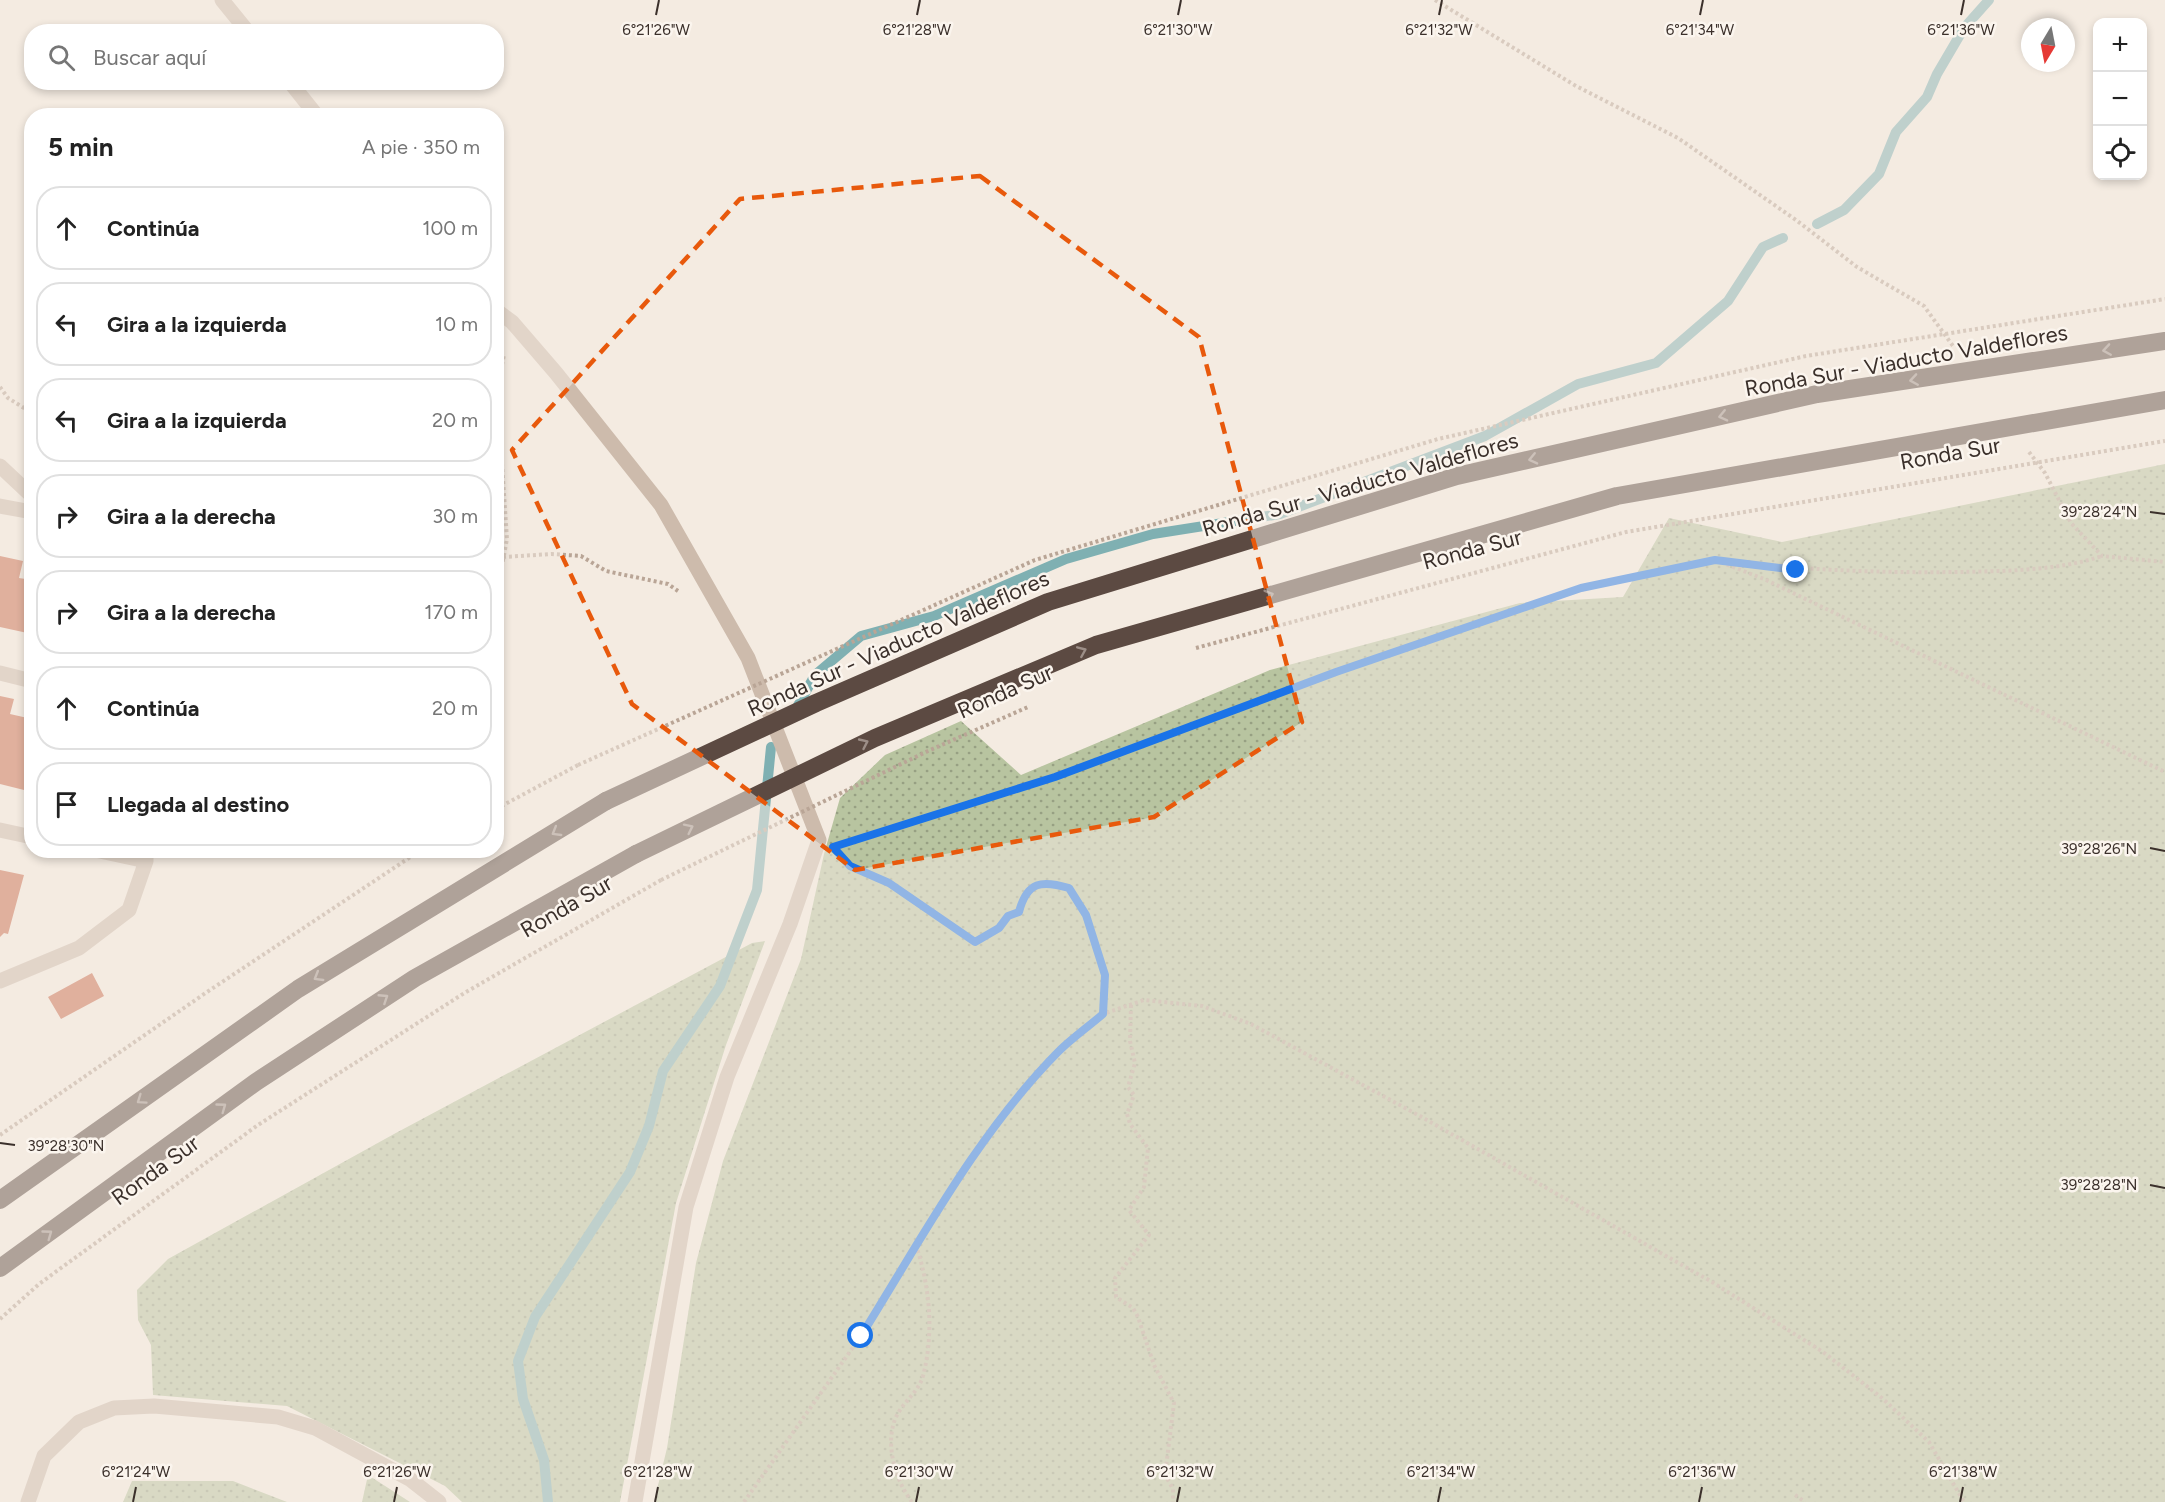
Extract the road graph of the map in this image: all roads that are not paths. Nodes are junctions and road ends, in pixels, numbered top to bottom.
1 (222, 0) edge
2 (242, 24) edge
3 (296, 90) edge
4 (311, 108) edge
5 (504, 316) edge
6 (2165, 341) edge
7 (2165, 400) edge
8 (0, 466) edge
9 (24, 488) edge
10 (0, 506) edge
11 (24, 510) edge
12 (0, 673) edge
13 (24, 679) edge
14 (0, 830) edge
15 (24, 835) edge
16 (145, 858) edge
17 (0, 981) edge
18 (0, 1200) edge
19 (0, 1268) edge
20 (28, 1502) edge
21 (439, 1502) edge
22 (635, 1502) edge

1 - 2 street
3 - 4 street
5 - 22 street
6 -> 18 highway, Ronda Sur - Viaducto Valdeflores, bridge
19 -> 7 highway, Ronda Sur, bridge
8 - 9 street
10 - 11 street
12 - 13 street
14 - 15 street
16 - 17 street
20 - 21 street

